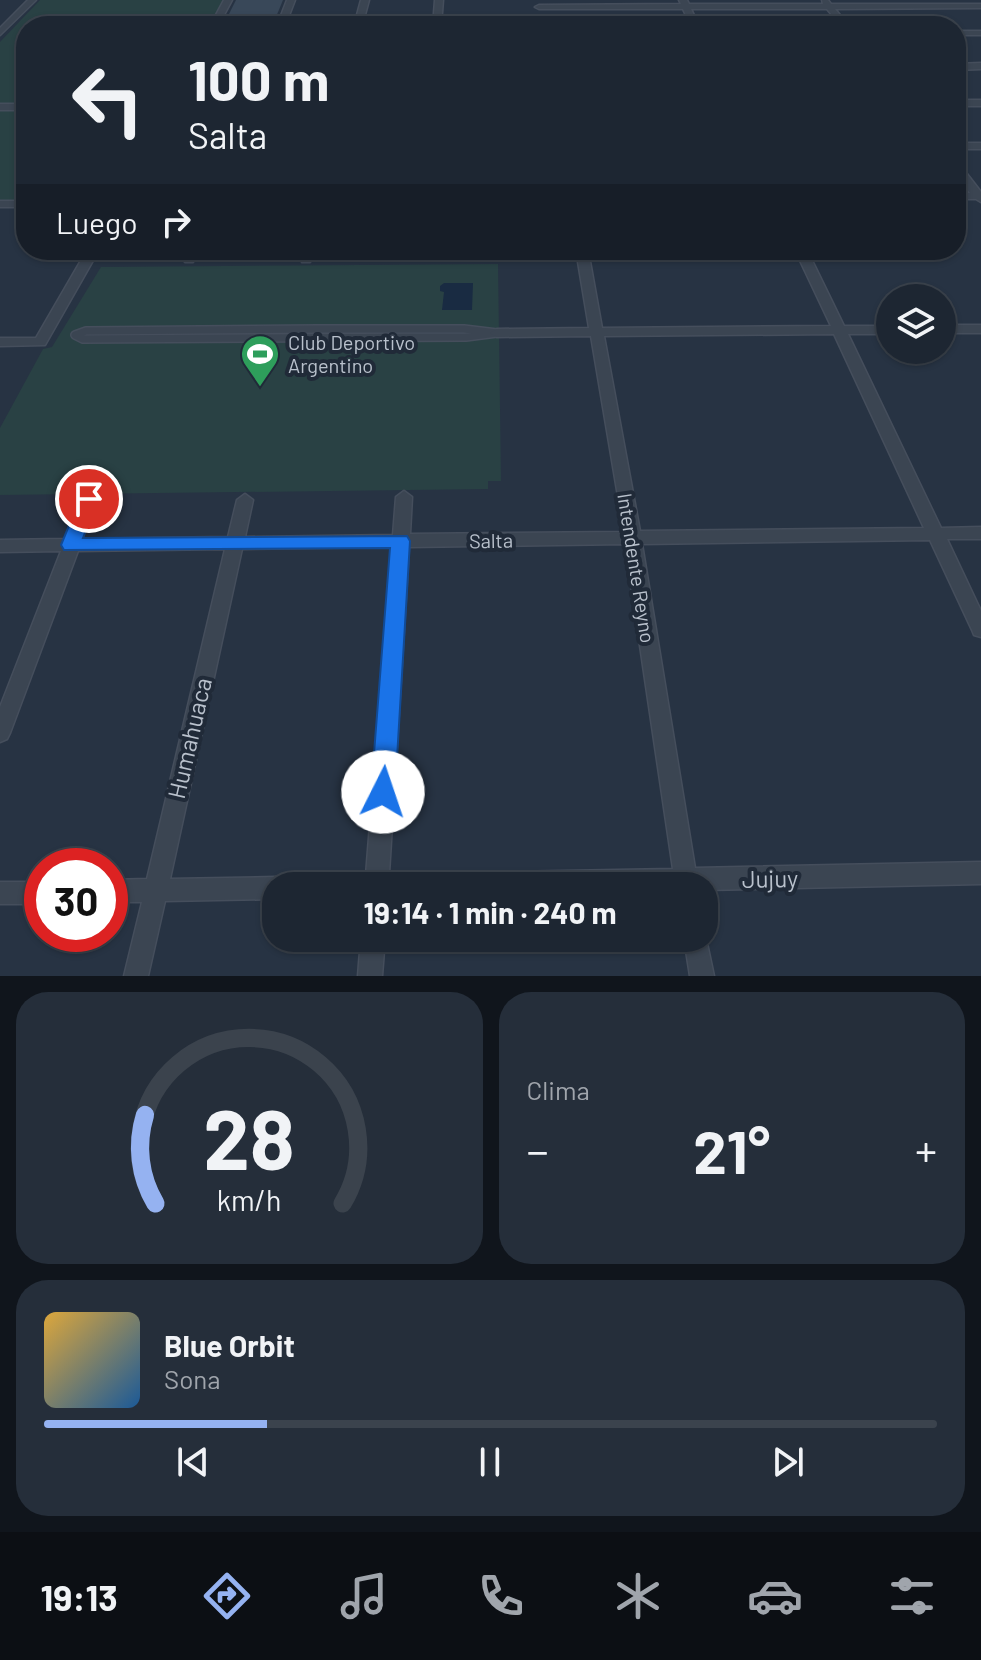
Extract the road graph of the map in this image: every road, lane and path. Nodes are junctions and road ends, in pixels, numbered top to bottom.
1 (32, 0) edge
2 (827, 3) edge
3 (684, 4) edge
4 (973, 4) edge
5 (539, 8) edge
6 (981, 14) edge
7 (16, 16) edge
8 (16, 16) edge
9 (0, 33) edge
10 (966, 180) edge
11 (980, 197) edge
12 (87, 260) edge
13 (584, 260) edge
14 (806, 260) edge
15 (956, 329) edge
16 (981, 329) edge
17 (839, 330) junction
18 (876, 330) edge
19 (595, 331) junction
20 (497, 333) joint
21 (317, 334) junction
22 (0, 342) edge
23 (404, 497) dead end
24 (89, 499) dead end
25 (245, 500) dead end
26 (981, 533) edge
27 (935, 534) junction
28 (633, 538) junction
29 (400, 541) junction
30 (233, 543) junction
31 (71, 545) junction
32 (0, 546) edge
33 (981, 630) edge
34 (0, 733) edge
35 (378, 872) edge
36 (684, 872) edge
37 (981, 873) edge
38 (718, 882) edge
39 (262, 888) edge
40 (128, 891) edge
41 (155, 891) junction
42 (0, 893) edge
43 (24, 893) edge
44 (372, 952) edge
45 (698, 952) edge
46 (136, 976) edge
47 (370, 976) edge
48 (702, 976) edge

1 - 8 street
2 - 3 street
2 - 4 street
3 - 5 street
4 - 6 street
7 - 9 street
10 - 11 street
12 - 22 street
13 - 19 street, Intendente Reyno
14 - 17 street
15 - 16 street
17 - 18 street
17 - 19 street
17 - 27 street
19 - 20 street
19 - 28 street, Intendente Reyno
20 - 21 lane
21 - 21 lane
23 - 29 street
24 - 31 street
25 - 30 street, Humahuaca
26 - 27 street, Salta
27 - 28 street, Salta
27 - 33 street
28 - 29 street, Salta
28 - 36 street, Intendente Reyno
29 - 30 street, Salta
29 - 35 street
30 - 31 street, Salta
30 - 41 street, Humahuaca
31 - 32 street, Salta
31 - 34 street
37 - 38 street, Jujuy
39 - 41 street
40 - 41 street
41 - 46 street, Humahuaca
42 - 43 street
44 - 47 street
45 - 48 street

